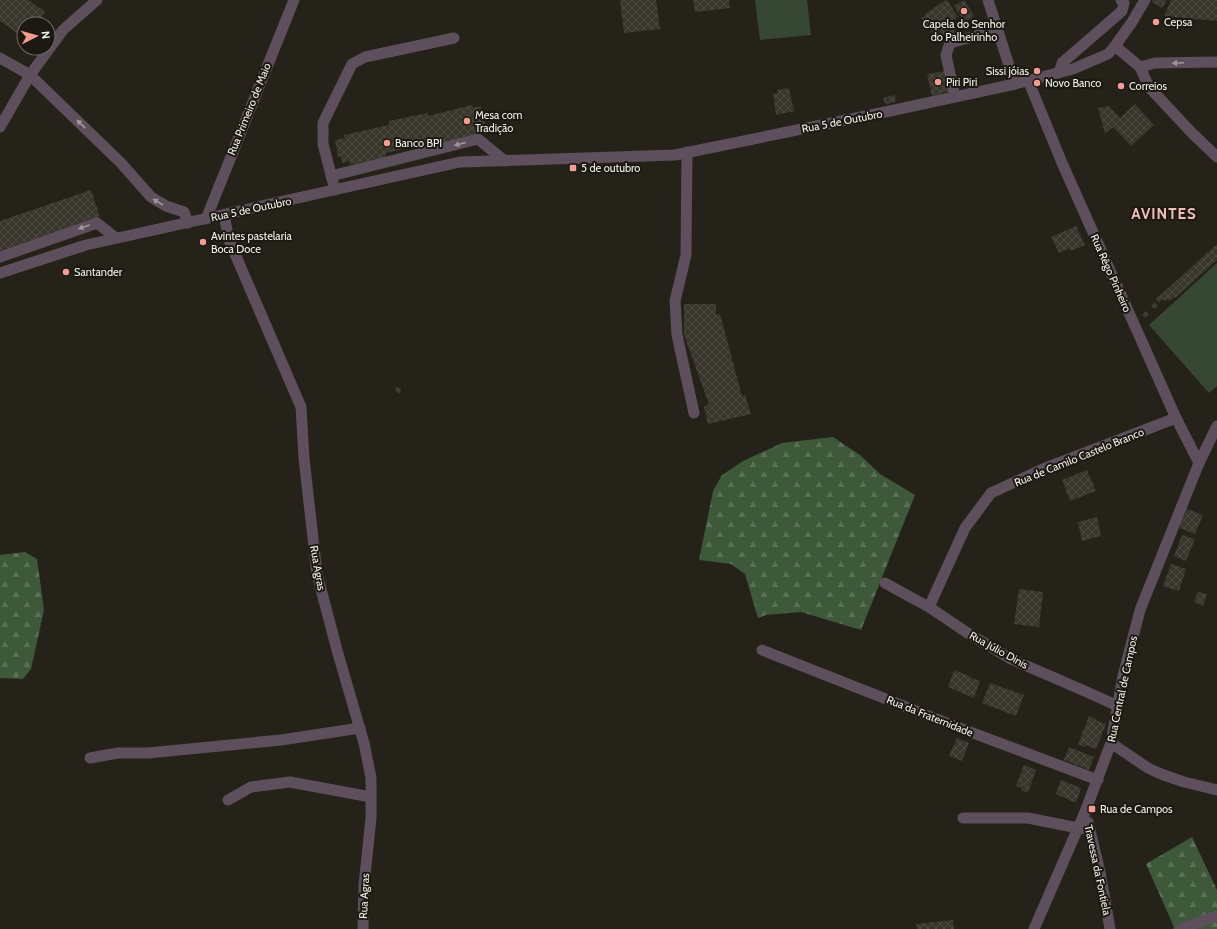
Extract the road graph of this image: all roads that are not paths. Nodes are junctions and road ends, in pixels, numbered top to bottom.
1 (97, 0) edge
2 (294, 0) edge
3 (988, 0) edge
4 (1121, 0) edge
5 (1144, 0) edge
6 (997, 30) junction
7 (454, 38) dead end
8 (1115, 46) junction
9 (0, 58) edge
10 (1217, 62) edge
11 (1140, 67) junction
12 (1059, 73) junction
13 (30, 75) junction
14 (1028, 80) junction
15 (1015, 84) junction
16 (955, 97) junction
17 (0, 127) edge
18 (687, 152) junction
19 (1217, 157) edge
20 (505, 160) junction
21 (331, 176) junction
22 (334, 190) junction
23 (224, 215) junction
24 (206, 219) junction
25 (188, 223) junction
26 (116, 238) junction
27 (0, 256) edge
28 (0, 273) edge
29 (694, 413) dead end
30 (1176, 418) junction
31 (1217, 426) edge
32 (1199, 463) junction
33 (885, 583) dead end
34 (929, 607) junction
35 (762, 650) dead end
36 (1118, 706) junction
37 (360, 728) junction
38 (1112, 743) junction
39 (90, 758) dead end
40 (1098, 780) junction
41 (1217, 790) edge
42 (371, 797) junction
43 (228, 800) dead end
44 (1085, 812) junction
45 (963, 818) dead end
46 (1078, 828) junction
47 (1090, 829) junction
48 (1217, 916) edge
49 (363, 929) edge
50 (1034, 929) edge
51 (1110, 929) edge
52 (1182, 929) edge

1 - 13 street
2 - 24 street, Rua Primeiro de Maio
3 - 6 street
4 - 12 street
5 - 8 street, Rua 5 de Outubro
6 - 15 street
6 - 16 street
7 - 21 street
8 - 11 street
8 - 12 street, Rua 5 de Outubro
9 - 13 street
10 -> 11 street
11 - 19 street
12 - 14 street, Rua 5 de Outubro
13 - 17 street
25 -> 13 street
14 - 15 street, Rua 5 de Outubro
14 - 30 street, Rua Rêgo Pinheiro
15 - 16 street, Rua 5 de Outubro
16 - 18 street, Rua 5 de Outubro
18 - 20 street, Rua 5 de Outubro
18 - 29 street
20 -> 21 street
20 - 22 street, Rua 5 de Outubro
21 - 22 street
22 - 23 street, Rua 5 de Outubro
23 - 24 street, Rua 5 de Outubro
23 - 37 street, Rua Agras
24 - 25 street, Rua 5 de Outubro
25 - 26 street, Rua 5 de Outubro
26 -> 27 street
26 - 28 street, Rua 5 de Outubro
30 - 32 street, Rua Rêgo Pinheiro
30 - 34 street, Rua de Camilo Castelo Branco
31 - 32 street, Rua Central de Campos
32 - 36 street, Rua Central de Campos
33 - 34 street, Rua Júlio Dinis
34 - 36 street, Rua Júlio Dinis
35 - 40 street, Rua da Fraternidade
36 - 38 street, Rua Central de Campos
37 - 39 street
37 - 42 street, Rua Agras
38 - 40 street, Rua Central de Campos
38 - 41 street
40 - 44 street, Rua Central de Campos
42 - 43 street
42 - 49 street, Rua Agras
44 - 46 street, Rua Central de Campos
44 - 47 street, Travessa da Fontiela
45 - 46 street
46 - 47 street
46 - 50 street, Rua Central de Campos
47 - 51 street, Travessa da Fontiela
48 - 52 street

